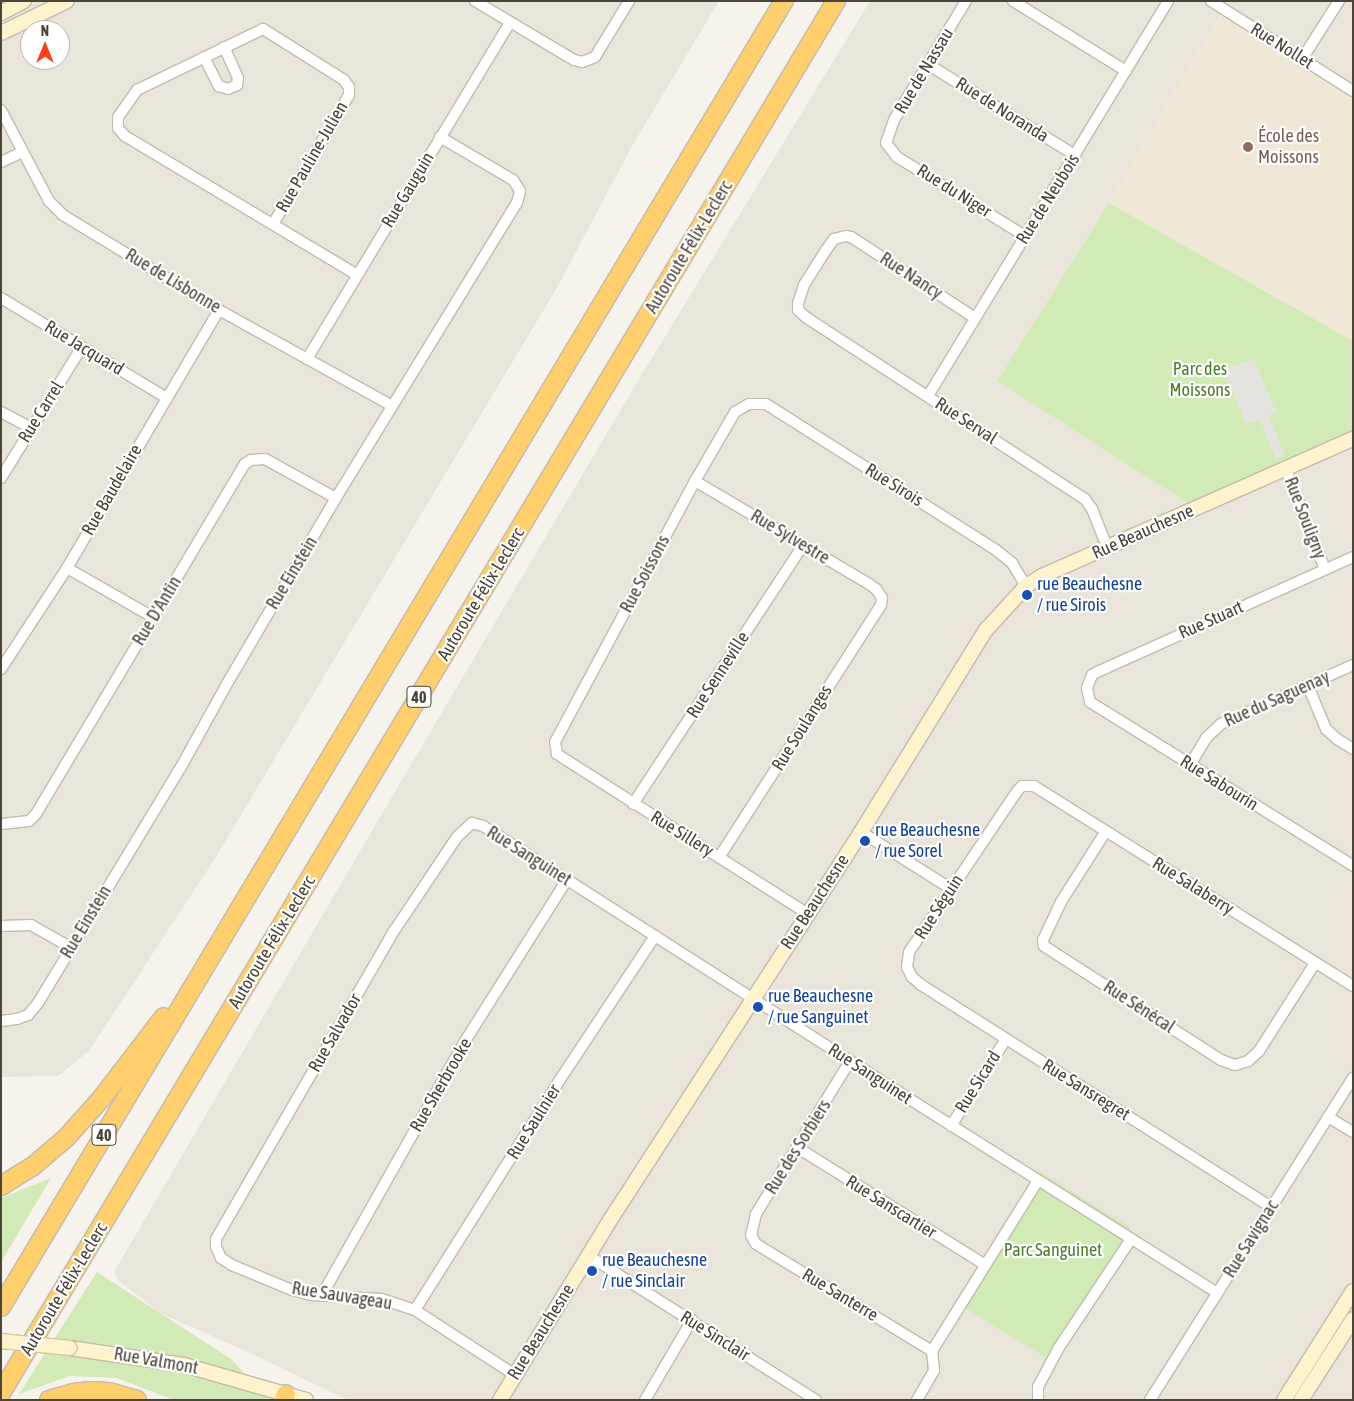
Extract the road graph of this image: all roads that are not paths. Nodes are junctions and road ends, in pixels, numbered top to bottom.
1 (24, 1) edge
2 (66, 1) edge
3 (475, 1) edge
4 (629, 1) edge
5 (784, 1) edge
6 (836, 1) edge
7 (966, 1) edge
8 (1013, 1) edge
9 (1168, 1) edge
10 (1211, 1) edge
11 (1339, 1) edge
12 (1, 12) edge
13 (510, 22) junction
14 (1, 33) edge
15 (224, 47) junction
16 (204, 57) junction
17 (1302, 59) junction
18 (928, 65) junction
19 (1126, 71) junction
20 (1353, 91) edge
21 (1, 110) edge
22 (440, 137) junction
23 (886, 143) joint
24 (22, 152) junction
25 (1075, 155) junction
26 (1, 162) edge
27 (273, 224) junction
28 (846, 236) joint
29 (1025, 236) junction
30 (357, 275) junction
31 (1, 298) edge
32 (219, 310) junction
33 (975, 318) junction
34 (82, 347) junction
35 (307, 359) junction
36 (928, 396) junction
37 (166, 398) junction
38 (749, 404) joint
39 (392, 406) junction
40 (1, 412) edge
41 (31, 428) junction
42 (1353, 439) edge
43 (1285, 467) junction
44 (1, 478) edge
45 (695, 481) junction
46 (336, 498) junction
47 (804, 545) junction
48 (1108, 549) junction
49 (1353, 557) edge
50 (67, 568) junction
51 (1325, 569) junction
52 (1026, 586) junction
53 (882, 598) joint
54 (153, 617) junction
55 (1353, 664) edge
56 (1, 669) edge
57 (1308, 686) junction
58 (1088, 697) joint
59 (1353, 749) edge
60 (556, 754) joint
61 (1190, 765) junction
62 (1034, 786) joint
63 (633, 804) junction
64 (472, 823) joint
65 (1, 824) edge
66 (1106, 831) junction
67 (861, 832) junction
68 (719, 858) junction
69 (1353, 866) edge
70 (567, 880) junction
71 (951, 889) junction
72 (808, 914) junction
73 (1, 926) edge
74 (655, 936) junction
75 (70, 948) junction
76 (1315, 963) junction
77 (206, 964) junction
78 (907, 967) joint
79 (1353, 986) edge
80 (753, 997) junction
81 (1, 1021) edge
82 (1006, 1039) junction
83 (850, 1061) junction
84 (1353, 1078) edge
85 (1328, 1117) junction
86 (951, 1126) junction
87 (1353, 1132) edge
88 (798, 1148) junction
89 (1038, 1181) junction
90 (1, 1186) edge
91 (1271, 1207) junction
92 (751, 1235) joint
93 (1131, 1239) junction
94 (218, 1253) joint
95 (589, 1256) junction
96 (985, 1266) junction
97 (1353, 1290) edge
98 (1217, 1293) junction
99 (322, 1295) junction
100 (1, 1307) edge
101 (415, 1310) junction
102 (1353, 1319) edge
103 (692, 1320) junction
104 (1, 1341) edge
105 (932, 1352) junction
106 (515, 1375) junction
107 (1, 1393) edge
108 (285, 1397) edge
109 (49, 1400) edge
110 (137, 1400) edge
111 (306, 1400) edge
112 (500, 1400) edge
113 (645, 1400) edge
114 (816, 1400) edge
115 (917, 1400) edge
116 (1038, 1400) edge
117 (1150, 1400) edge
118 (1284, 1400) edge
119 (1301, 1400) edge

1 - 12 street
2 - 14 street
3 - 13 street
4 - 13 street
5 - 77 highway, 40
6 - 107 highway, Autoroute Félix-Leclerc / 40
7 - 18 street, Rue de Nassau
8 - 19 street
9 - 19 street, Rue de Neubois
10 - 17 street, Rue Nollet
11 - 17 street
13 - 22 street, Rue Gauguin
15 - 16 street, Rue Pauline-Julien
15 - 16 street
15 - 27 street, Rue Pauline-Julien
16 - 27 street, Rue Pauline-Julien
17 - 20 street, Rue Nollet
18 - 23 street, Rue de Nassau
18 - 25 street, Rue de Noranda
19 - 25 street, Rue de Neubois
21 - 24 street, Rue de Lisbonne
22 - 30 street, Rue Gauguin
22 - 39 street, Rue Einstein
23 - 29 street, Rue du Niger
24 - 26 street
24 - 32 street, Rue de Lisbonne
25 - 29 street, Rue de Neubois
27 - 30 street, Rue Pauline-Julien
28 - 33 street, Rue Nancy
28 - 36 street, Rue Serval
29 - 33 street, Rue de Neubois
30 - 35 street, Rue Gauguin
31 - 34 street, Rue Jacquard
32 - 35 street, Rue de Lisbonne
32 - 37 street, Rue Baudelaire
33 - 36 street, Rue de Neubois
34 - 37 street, Rue Jacquard
34 - 41 street, Rue Carrel
35 - 39 street, Rue de Lisbonne
36 - 48 street, Rue Serval
37 - 50 street, Rue Baudelaire
38 - 45 street, Rue Soissons
38 - 52 street, Rue Sirois
39 - 46 street, Rue Einstein
40 - 41 street
41 - 44 street, Rue Carrel
42 - 43 street, Rue Beauchesne
43 - 48 street, Rue Beauchesne
43 - 51 street, Rue Souligny
45 - 47 street, Rue Sylvestre
45 - 60 street, Rue Soissons
46 - 54 street, Rue D'Antin
46 - 75 street, Rue Einstein
47 - 53 street, Rue Sylvestre
47 - 63 street, Rue Senneville
48 - 52 street, Rue Beauchesne
49 - 51 street, Rue Stuart
50 - 54 street
50 - 56 street, Rue Baudelaire
51 - 58 street, Rue Stuart
52 - 67 street, Rue Beauchesne
53 - 68 street, Rue Soulanges
54 - 65 street, Rue D'Antin
55 - 57 street, Rue du Saguenay
57 - 59 street
57 - 61 street, Rue du Saguenay
58 - 61 street, Rue Sabourin
60 - 63 street, Rue Sillery
61 - 69 street, Rue Sabourin
62 - 66 street, Rue Salaberry
62 - 71 street, Rue Séguin
63 - 68 street, Rue Sillery
64 - 70 street, Rue Sanguinet
64 - 94 street, Rue Salvador
66 - 76 street, Rue Salaberry
66 - 76 street, Rue Sénécal
67 - 71 street
67 - 72 street, Rue Beauchesne
68 - 72 street, Rue Sillery
70 - 74 street, Rue Sanguinet
70 - 99 street, Rue Sherbrooke
71 - 78 street, Rue Séguin
72 - 80 street, Rue Beauchesne
73 - 75 street
74 - 80 street, Rue Sanguinet
74 - 101 street, Rue Saulnier
75 - 81 street, Rue Einstein
76 - 79 street, Rue Salaberry
77 - 90 highway
77 - 100 highway, 40
78 - 82 street, Rue Sansregret
80 - 83 street, Rue Sanguinet
80 - 95 street, Rue Beauchesne
82 - 86 street, Rue Sicard
82 - 91 street, Rue Sansregret
83 - 86 street, Rue Sanguinet
83 - 88 street, Rue des Sorbiers
84 - 85 street, Rue Savignac
85 - 87 street
85 - 91 street, Rue Savignac
86 - 89 street, Rue Sanguinet
88 - 92 street, Rue des Sorbiers
88 - 96 street, Rue Sanscartier
89 - 93 street, Rue Sanguinet
89 - 96 street
91 - 98 street, Rue Savignac
92 - 105 street, Rue Santerre
93 - 98 street, Rue Sanguinet
93 - 116 street
94 - 99 street, Rue Sauvageau
95 - 103 street, Rue Sinclair
95 - 106 street, Rue Beauchesne
96 - 105 street
97 - 118 street
98 - 117 street, Rue Savignac
99 - 101 street, Rue Sauvageau
101 - 106 street, Rue Sauvageau
102 - 119 street
103 - 113 street
103 - 114 street, Rue Sinclair
104 - 108 street, Rue Valmont, bridge
105 - 115 street
106 - 112 street, Rue Beauchesne
108 - 111 street, Rue Valmont
109 - 110 highway

